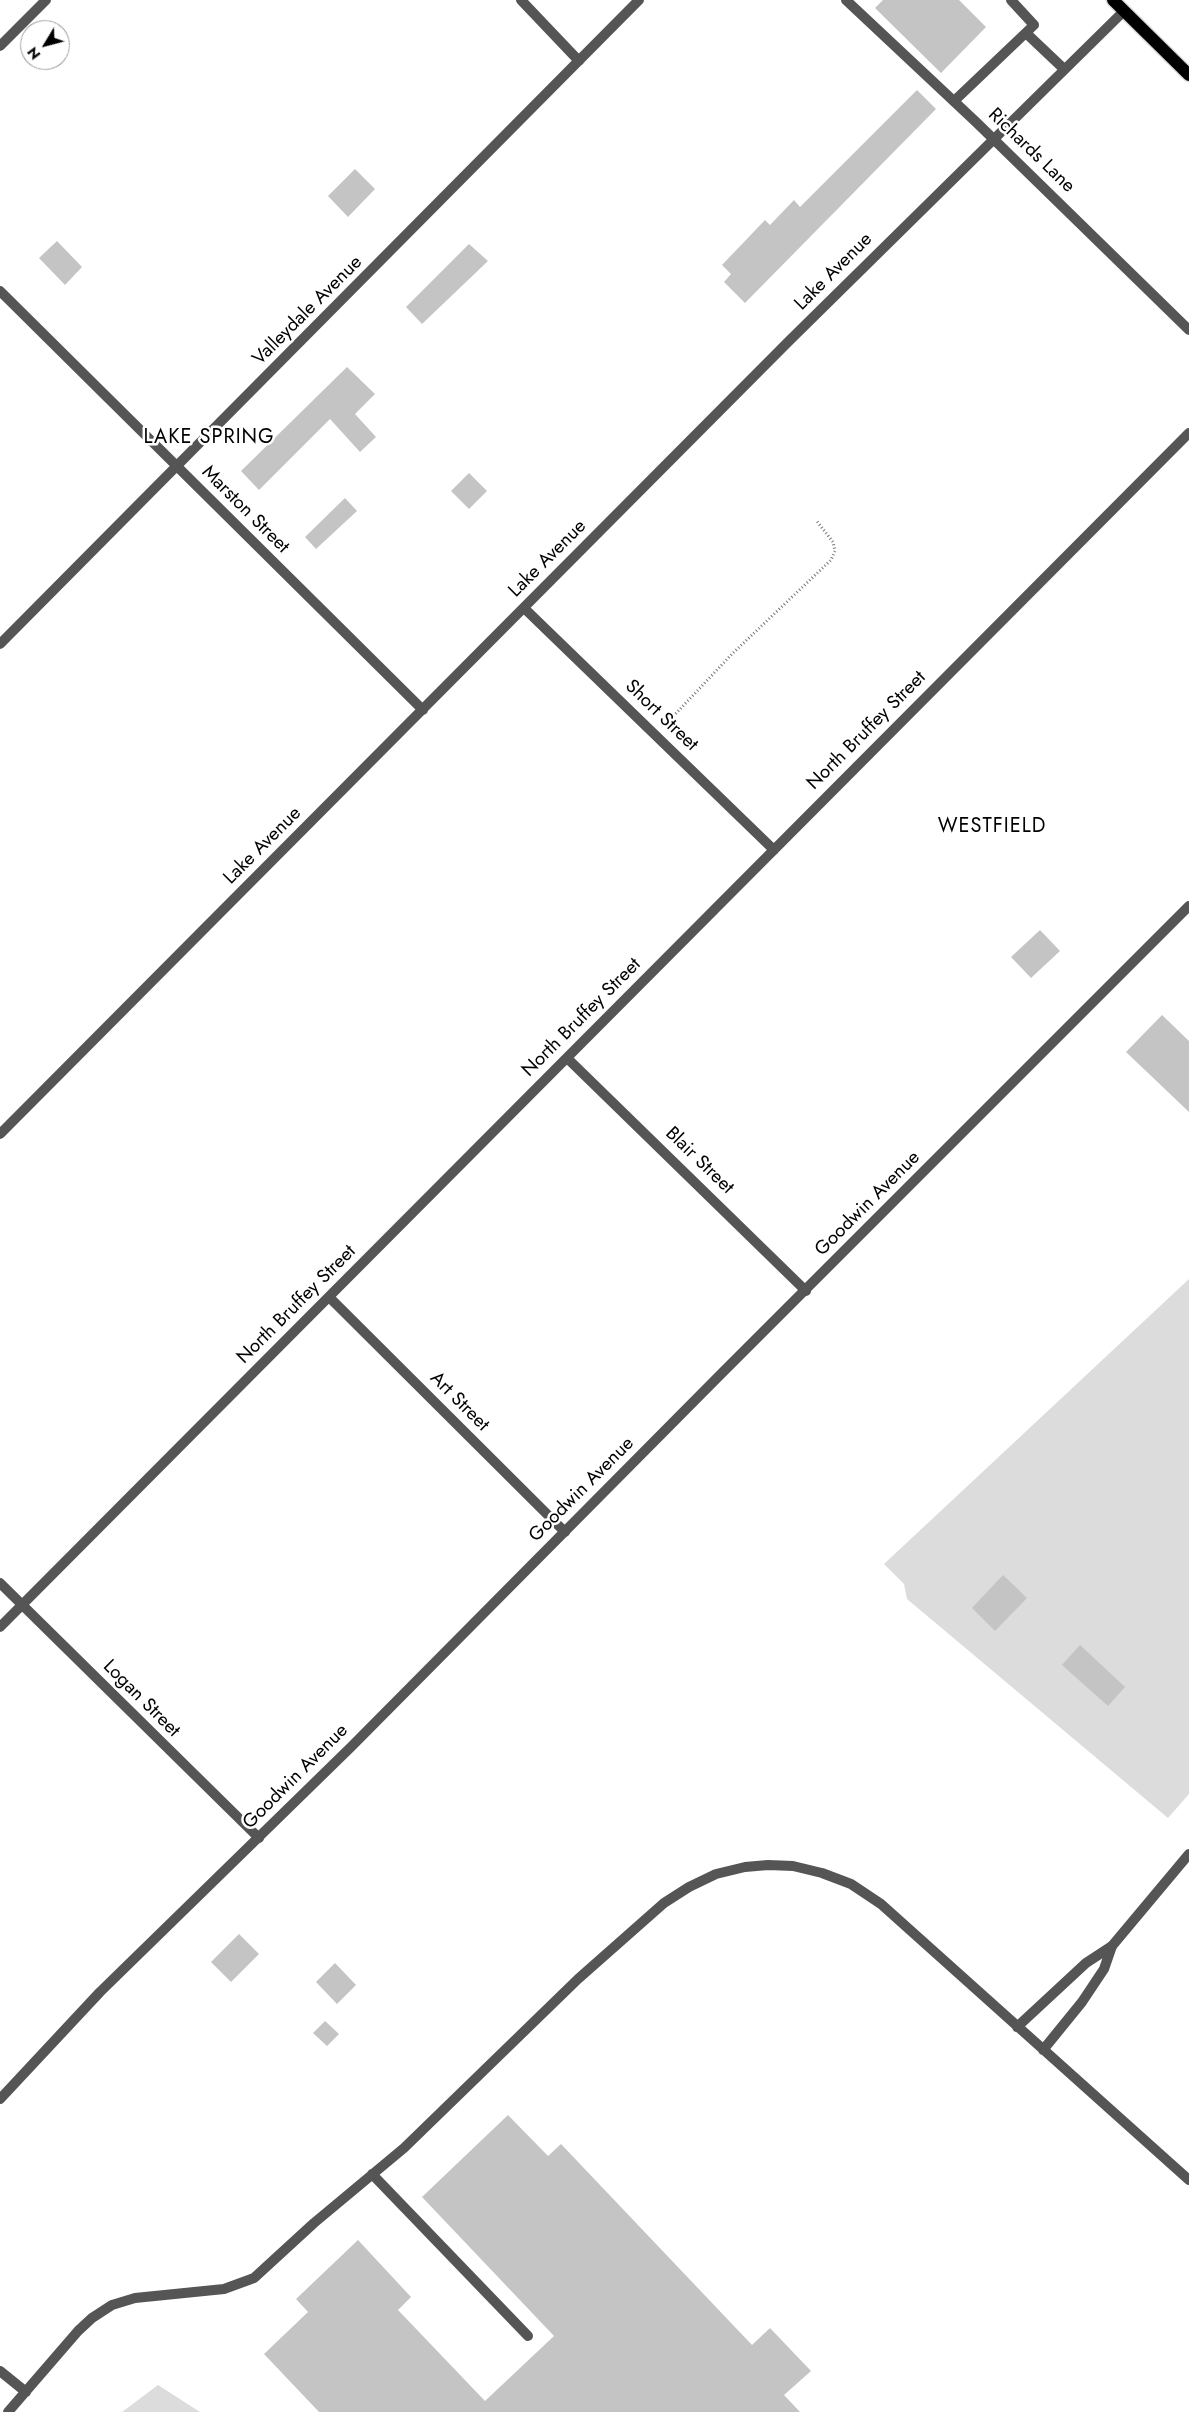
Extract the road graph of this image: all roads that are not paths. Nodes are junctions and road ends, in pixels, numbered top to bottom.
1 (46, 0) edge
2 (521, 0) edge
3 (639, 0) edge
4 (846, 0) edge
5 (1011, 0) edge
6 (1113, 0) edge
7 (1124, 11) junction
8 (1026, 33) junction
9 (0, 46) edge
10 (579, 61) junction
11 (1064, 69) junction
12 (1189, 75) edge
13 (954, 101) junction
14 (993, 139) junction
15 (0, 291) edge
16 (1189, 330) edge
17 (1189, 433) edge
18 (176, 467) junction
19 (524, 608) junction
20 (0, 644) edge
21 (423, 710) junction
22 (774, 850) junction
23 (1189, 906) edge
24 (567, 1058) junction
25 (1, 1130) edge
26 (806, 1291) junction
27 (329, 1297) junction
28 (565, 1532) junction
29 (0, 1583) edge
30 (22, 1606) junction
31 (0, 1627) edge
32 (259, 1838) junction
33 (1189, 1854) edge
34 (1112, 1946) junction
35 (1017, 2028) junction
36 (1043, 2050) junction
37 (0, 2099) edge
38 (372, 2174) junction
39 (1189, 2180) edge
40 (528, 2336) dead end
41 (0, 2371) edge
42 (26, 2392) junction
43 (8, 2412) edge

1 - 9 street
2 - 10 street
3 - 10 street, Valleydale Avenue
4 - 13 street, Richards Lane
5 - 8 street
6 - 7 main road
7 - 11 street, Lake Avenue
7 - 12 main road
8 - 11 street
8 - 13 street
10 - 18 street, Valleydale Avenue
11 - 14 street, Lake Avenue
13 - 14 street, Richards Lane
14 - 16 street, Richards Lane
14 - 19 street, Lake Avenue
15 - 18 street, Marston Street
17 - 22 street, North Bruffey Street
18 - 20 street, Valleydale Avenue
18 - 21 street, Marston Street
19 - 21 street, Lake Avenue
19 - 22 street, Short Street
21 - 25 street, Lake Avenue
22 - 24 street, North Bruffey Street
23 - 26 street, Goodwin Avenue
24 - 26 street, Blair Street
24 - 27 street, North Bruffey Street
26 - 28 street, Goodwin Avenue
27 - 28 street, Art Street
27 - 30 street, North Bruffey Street
28 - 32 street, Goodwin Avenue
29 - 30 street, Logan Street
30 - 31 street, North Bruffey Street
30 - 32 street, Logan Street
32 - 37 street, Goodwin Avenue
33 - 34 street
34 - 35 street
34 - 36 street
35 - 36 street
35 - 38 street
36 - 39 street
38 - 40 street
38 - 42 street
41 - 42 street
42 - 43 street

